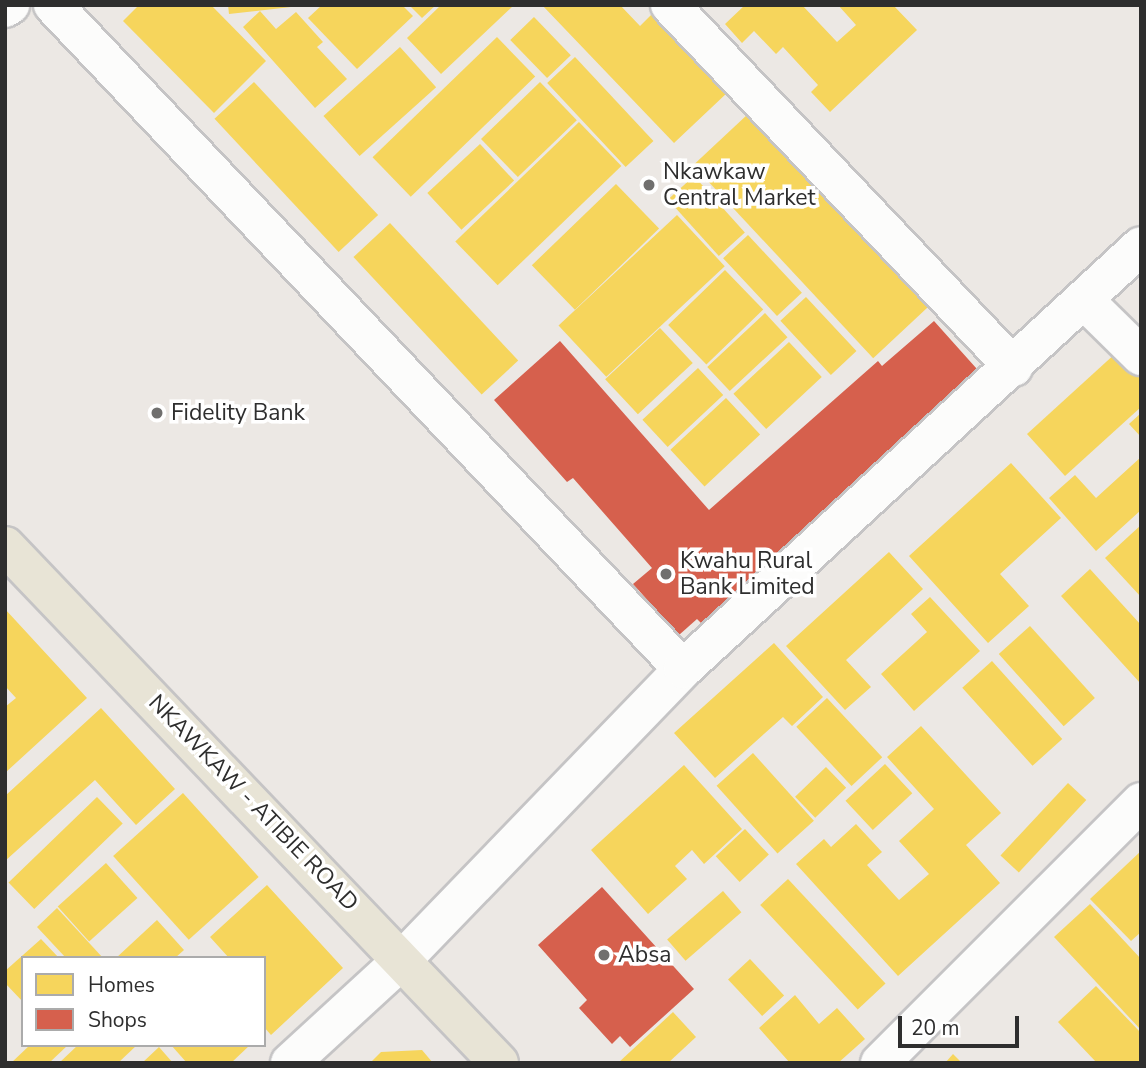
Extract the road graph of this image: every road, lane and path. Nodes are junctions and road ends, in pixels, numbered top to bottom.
1 (53, 5) edge
2 (670, 5) edge
3 (1141, 246) edge
4 (1084, 300) junction
5 (1141, 356) edge
6 (1013, 367) junction
7 (5, 546) edge
8 (683, 669) junction
9 (1141, 802) edge
10 (403, 959) junction
11 (290, 1063) edge
12 (499, 1063) edge
13 (880, 1063) edge

1 - 8 street
2 - 6 street
3 - 4 street
4 - 5 street
4 - 6 street
6 - 8 street
7 - 10 main road, NKAWKAW - ATIBIE ROAD
8 - 10 street
9 - 13 street
10 - 11 street
10 - 12 main road, NKAWKAW - ATIBIE ROAD

